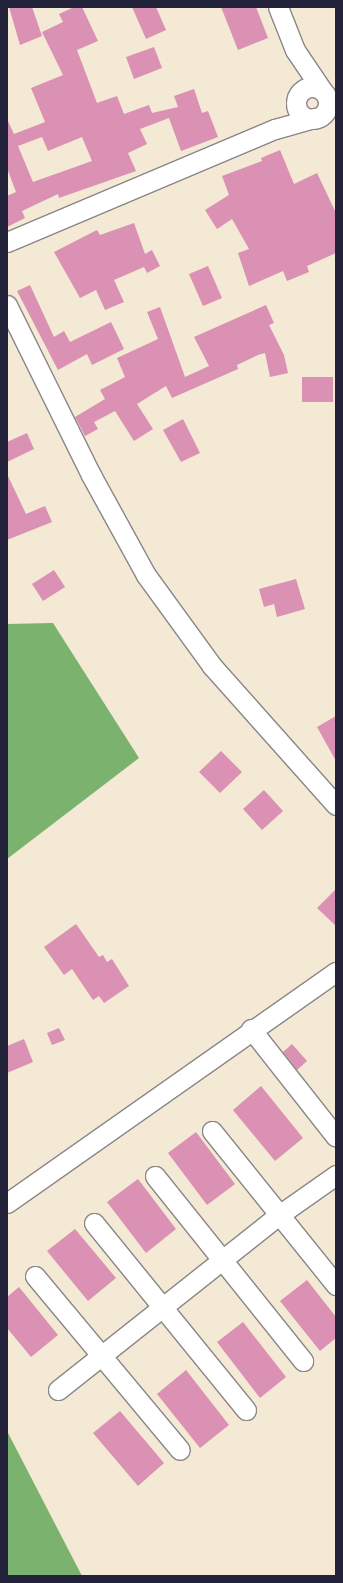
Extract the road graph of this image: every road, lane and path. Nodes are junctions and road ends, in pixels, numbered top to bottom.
1 (278, 7) edge
2 (295, 50) junction
3 (298, 95) junction
4 (327, 95) edge
5 (323, 117) edge
6 (261, 135) junction
7 (7, 242) edge
8 (7, 305) edge
9 (336, 805) edge
10 (336, 972) edge
11 (251, 1029) junction
12 (212, 1131) dead end
13 (336, 1137) edge
14 (336, 1175) edge
15 (155, 1176) dead end
16 (7, 1203) edge
17 (279, 1215) junction
18 (94, 1223) dead end
19 (223, 1260) junction
20 (35, 1276) dead end
21 (336, 1286) edge
22 (162, 1307) junction
23 (101, 1354) junction
24 (303, 1361) dead end
25 (58, 1390) dead end
26 (246, 1410) dead end
27 (180, 1450) dead end

1 - 2 street
2 - 3 street
2 - 4 street
3 - 4 street
3 - 5 street
3 - 6 street
4 - 5 street
5 - 6 street
6 - 7 street
8 - 9 street
10 - 11 street
11 - 13 street
11 - 16 street
12 - 17 street
14 - 17 street
15 - 19 street
17 - 19 street
17 - 21 street
18 - 22 street
19 - 22 street
19 - 24 street
20 - 23 street
22 - 23 street
22 - 26 street
23 - 25 street
23 - 27 street

